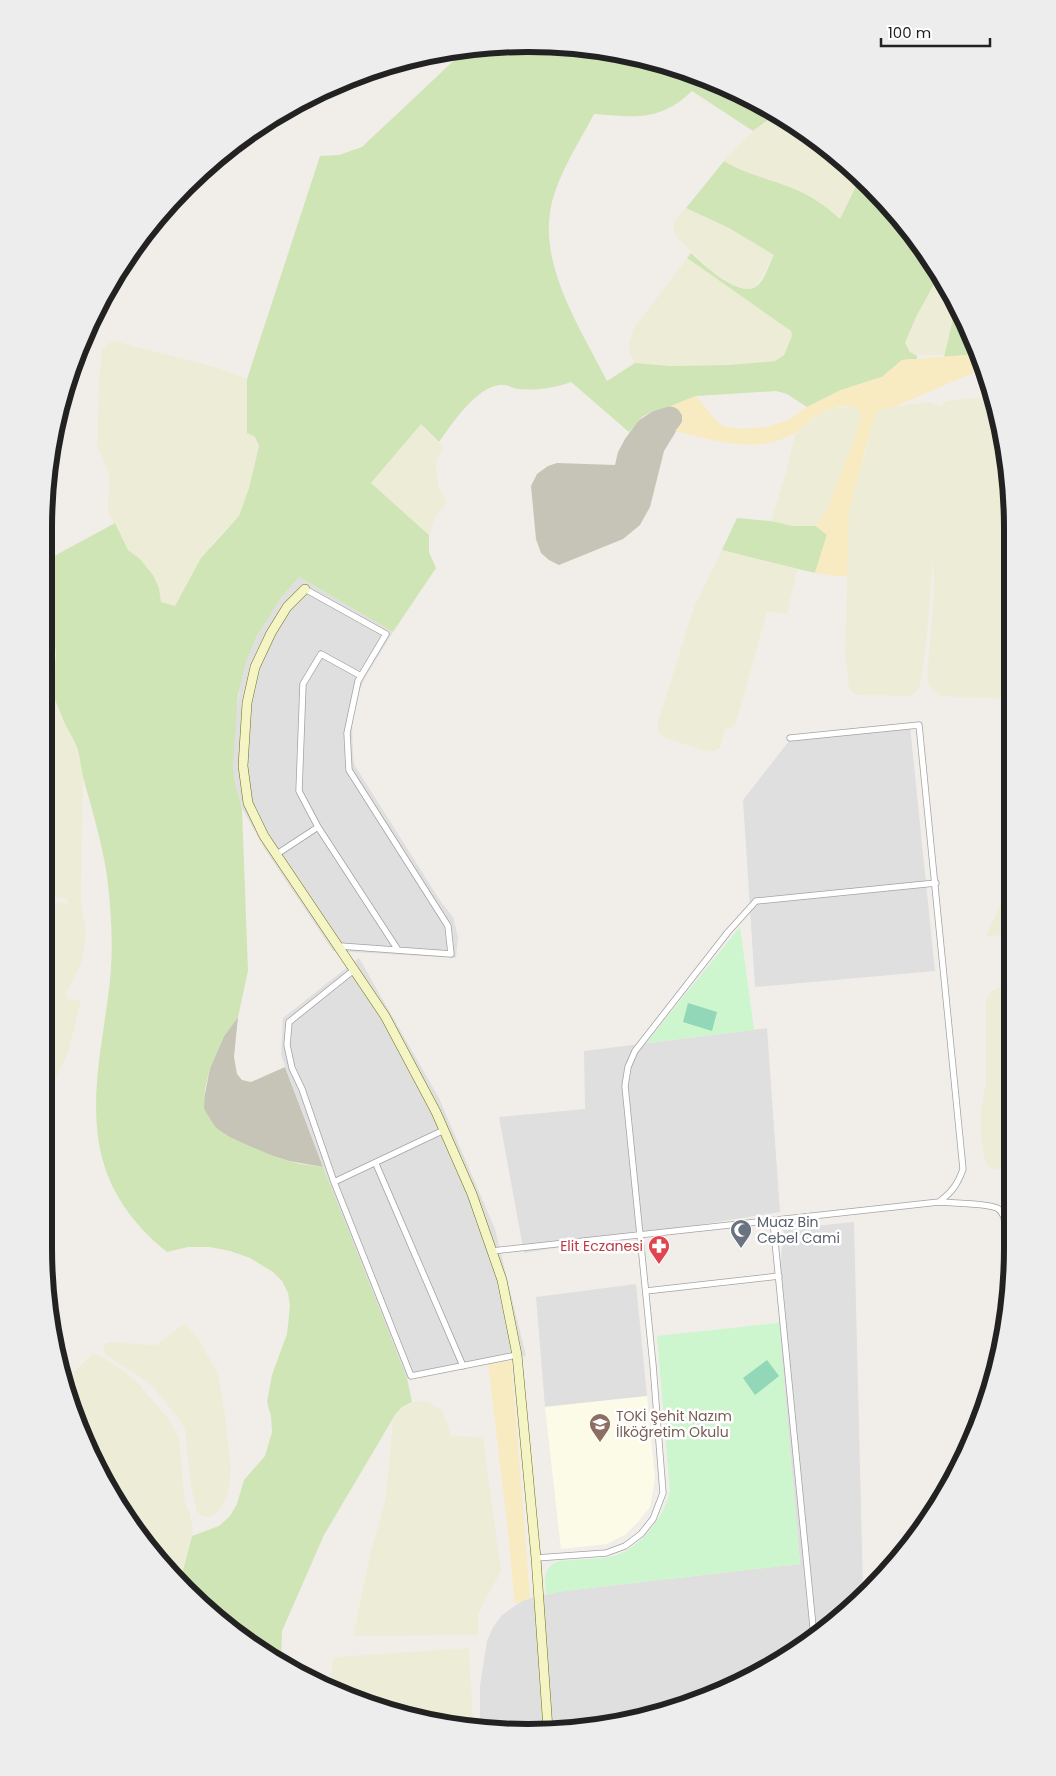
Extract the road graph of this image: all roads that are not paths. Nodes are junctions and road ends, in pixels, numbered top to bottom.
1 (305, 589) joint
2 (361, 676) junction
3 (790, 738) dead end
4 (318, 827) junction
5 (277, 854) junction
6 (936, 883) junction
7 (340, 946) junction
8 (398, 950) junction
9 (355, 969) junction
10 (444, 1130) junction
11 (376, 1164) junction
12 (334, 1182) junction
13 (939, 1202) junction
14 (1004, 1217) edge
15 (773, 1221) junction
16 (640, 1235) junction
17 (492, 1250) junction
18 (779, 1276) junction
19 (646, 1291) junction
20 (518, 1355) junction
21 (463, 1366) junction
22 (536, 1558) junction
23 (813, 1628) edge
24 (548, 1723) edge

1 - 2 street
1 - 5 street
2 - 4 street
2 - 8 street
3 - 6 street
4 - 5 street
4 - 8 street
5 - 7 street
6 - 13 street
6 - 16 street
7 - 8 street
7 - 9 street
9 - 10 street
9 - 12 street
10 - 11 street
10 - 17 street
11 - 12 street
11 - 21 street
12 - 21 street
13 - 14 street
13 - 15 street
15 - 16 street
15 - 18 street
16 - 17 street
16 - 19 street
17 - 20 street
18 - 19 street
18 - 23 street
19 - 22 street
20 - 21 street
20 - 22 street
22 - 24 street

